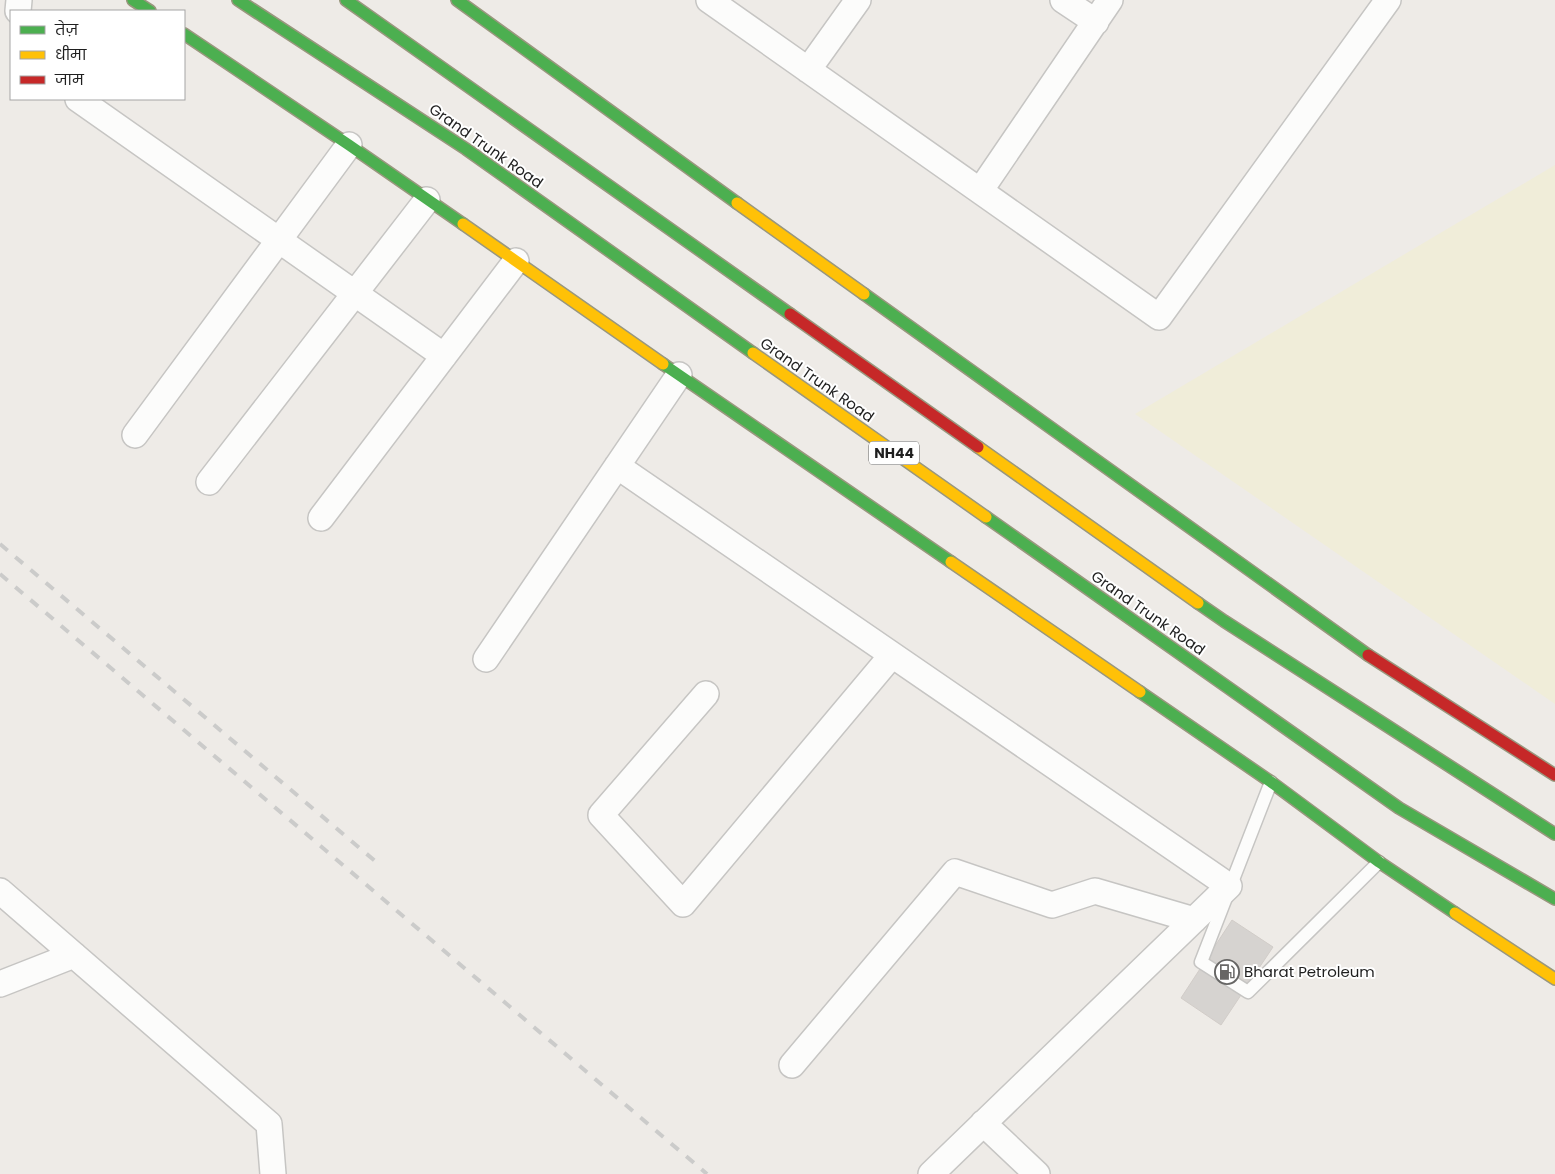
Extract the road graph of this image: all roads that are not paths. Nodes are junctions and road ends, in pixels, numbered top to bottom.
1 (133, 0) edge
2 (238, 0) edge
3 (346, 0) edge
4 (457, 0) edge
5 (709, 0) edge
6 (858, 0) edge
7 (1063, 0) edge
8 (1110, 0) edge
9 (1388, 0) edge
10 (148, 10) edge
11 (1096, 22) junction
12 (185, 35) edge
13 (808, 70) junction
14 (79, 100) edge
15 (349, 145) junction
16 (980, 191) junction
17 (427, 200) junction
18 (278, 239) junction
19 (516, 261) junction
20 (355, 293) junction
21 (444, 356) junction
22 (679, 375) junction
23 (135, 435) dead end
24 (617, 466) junction
25 (210, 482) dead end
26 (321, 518) dead end
27 (892, 655) junction
28 (486, 659) dead end
29 (706, 694) dead end
30 (1555, 775) edge
31 (1270, 782) junction
32 (1555, 834) edge
33 (1379, 862) junction
34 (0, 891) edge
35 (1555, 899) edge
36 (1194, 920) junction
37 (74, 955) junction
38 (1555, 979) edge
39 (0, 984) edge
40 (792, 1065) dead end
41 (983, 1124) junction
42 (273, 1174) edge
43 (931, 1174) edge
44 (1037, 1174) edge

1 - 10 main road
2 - 35 main road, Grand Trunk Road / NH44
3 - 32 main road
4 - 30 main road
5 - 13 street
6 - 13 street
7 - 11 street
8 - 11 street
9 - 16 street
11 - 16 street
12 - 15 main road
13 - 16 street
14 - 18 street
15 - 17 main road
15 - 18 street
17 - 19 main road
17 - 20 street
18 - 20 street
18 - 23 street
19 - 21 street
19 - 22 main road
20 - 21 street
20 - 25 street
21 - 26 street
22 - 24 street
22 - 31 main road
24 - 27 street
24 - 28 street
27 - 29 street
27 - 36 street
31 - 33 main road
31 - 33 lane
33 - 38 main road
34 - 37 street
36 - 40 street
36 - 41 street
37 - 39 street
37 - 42 street
41 - 43 street
41 - 44 street

